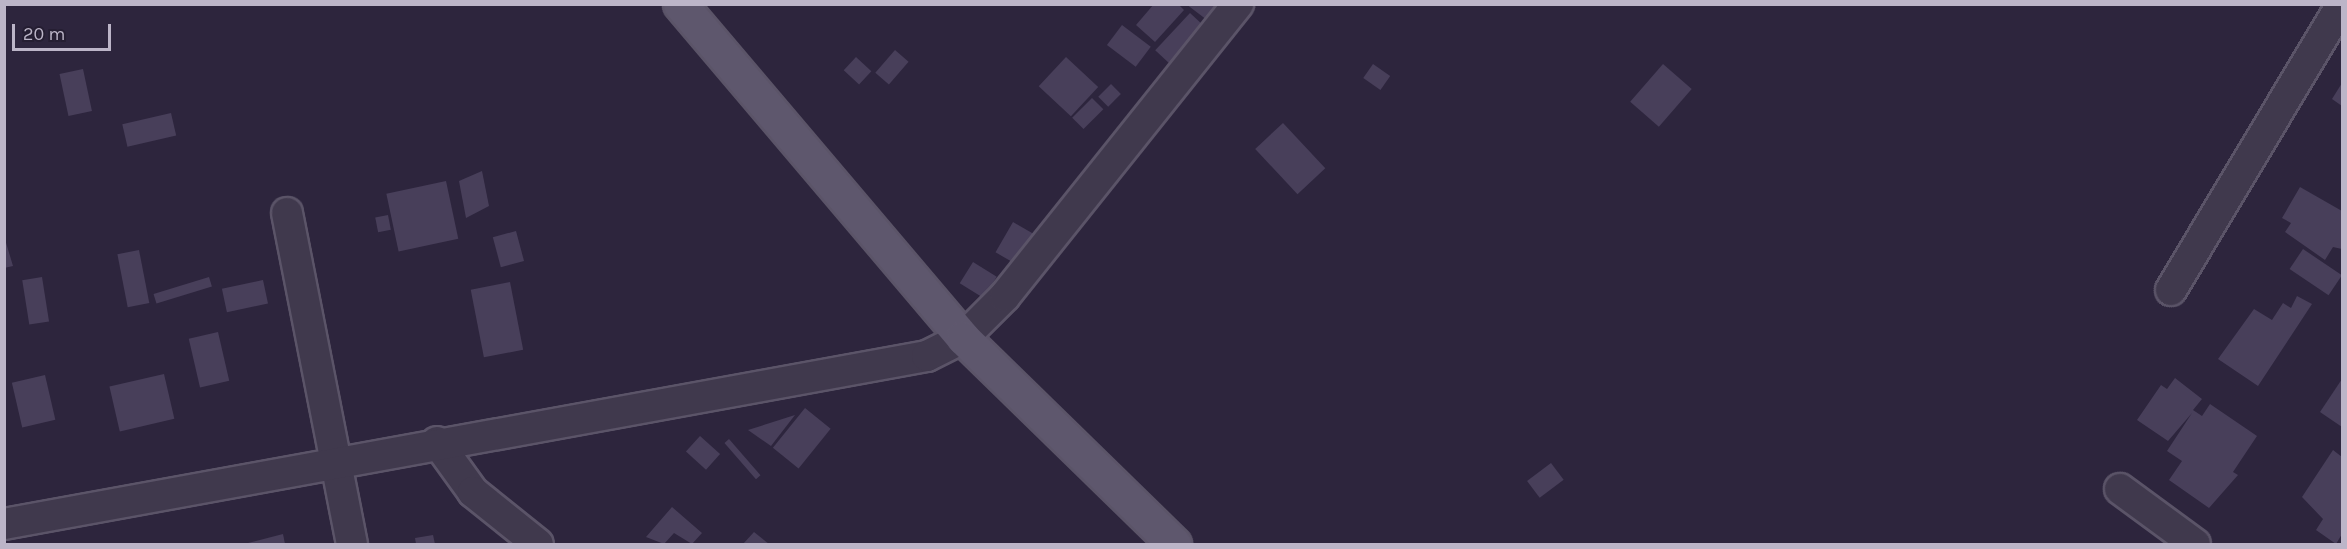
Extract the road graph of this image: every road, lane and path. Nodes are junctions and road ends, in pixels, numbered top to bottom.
1 (680, 4) edge
2 (1238, 4) edge
3 (2342, 4) edge
4 (287, 213) dead end
5 (2171, 290) dead end
6 (963, 338) junction
7 (437, 442) junction
8 (336, 462) junction
9 (2120, 489) dead end
10 (4, 524) edge
11 (352, 544) edge
12 (538, 544) edge
13 (1174, 544) edge
14 (2195, 544) edge

1 - 6 main road
2 - 6 street
3 - 5 street
4 - 8 street
6 - 7 street
6 - 13 main road
7 - 8 street
7 - 12 street
8 - 10 street
8 - 11 street
9 - 14 street

